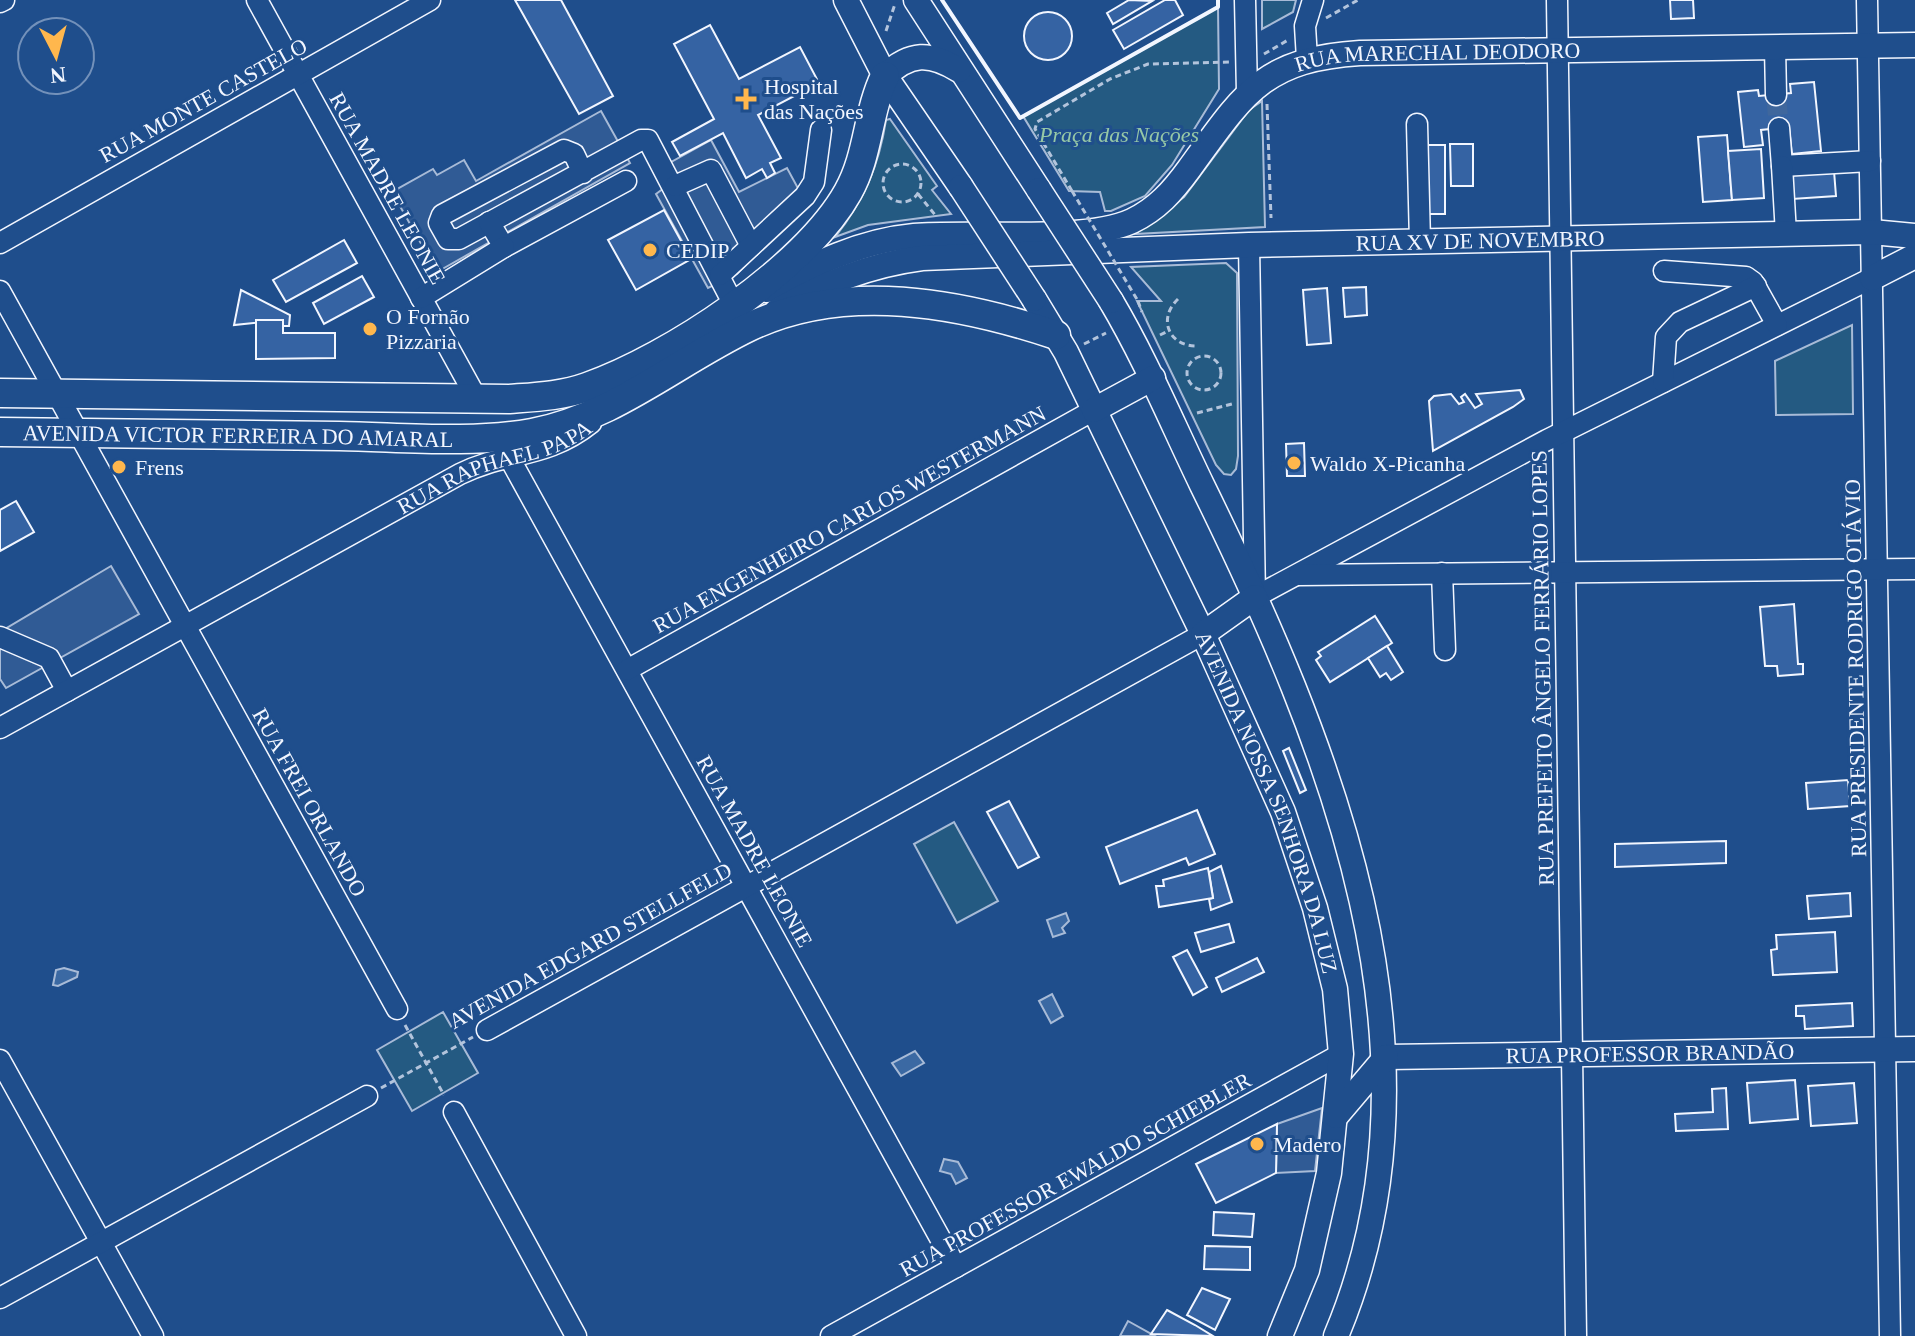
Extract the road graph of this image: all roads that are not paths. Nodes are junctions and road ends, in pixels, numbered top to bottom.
1 (257, 0) edge
2 (430, 0) edge
3 (846, 0) edge
4 (916, 0) edge
5 (1245, 0) edge
6 (1313, 0) edge
7 (1557, 0) edge
8 (1867, 0) edge
9 (1868, 45) junction
10 (1915, 45) edge
11 (1775, 47) junction
12 (1558, 50) junction
13 (1307, 59) junction
14 (961, 71) junction
15 (298, 74) junction
16 (885, 76) junction
17 (1776, 95) tunnel mouth
18 (1257, 98) junction
19 (1417, 124) dead end
20 (1779, 128) tunnel mouth
21 (821, 130) dead end
22 (1870, 161) junction
23 (1782, 166) junction
24 (583, 173) junction
25 (626, 181) dead end
26 (675, 186) junction
27 (489, 222) junction
28 (1872, 232) junction
29 (1031, 233) joint
30 (1786, 234) junction
31 (1915, 236) edge
32 (1561, 239) junction
33 (1420, 242) junction
34 (0, 243) edge
35 (1249, 245) junction
36 (751, 246) junction
37 (504, 247) junction
38 (1047, 256) joint
39 (1915, 256) edge
40 (1664, 271) dead end
41 (720, 275) junction
42 (1872, 278) junction
43 (1756, 286) junction
44 (0, 291) edge
45 (421, 298) junction
46 (744, 311) junction
47 (1777, 325) junction
48 (1056, 335) junction
49 (1153, 378) junction
50 (1663, 382) junction
51 (587, 387) joint
52 (0, 393) edge
53 (56, 393) junction
54 (477, 399) junction
55 (615, 404) junction
56 (1094, 410) junction
57 (0, 432) edge
58 (1563, 432) junction
59 (78, 433) junction
60 (447, 438) junction
61 (510, 459) junction
62 (465, 472) junction
63 (1877, 569) junction
64 (1915, 569) edge
65 (1565, 572) junction
66 (1442, 573) junction
67 (1295, 575) junction
68 (1255, 597) junction
69 (185, 626) junction
70 (1203, 634) junction
71 (0, 637) edge
72 (1445, 650) dead end
73 (627, 670) junction
74 (67, 691) junction
75 (0, 728) edge
76 (746, 886) junction
77 (397, 1009) road end
78 (487, 1030) road end
79 (1885, 1049) junction
80 (1915, 1049) edge
81 (1341, 1054) junction
82 (1571, 1054) junction
83 (1386, 1057) junction
84 (0, 1060) edge
85 (367, 1096) road end
86 (454, 1112) road end
87 (1336, 1116) junction
88 (101, 1242) junction
89 (956, 1267) junction
90 (0, 1298) edge
91 (1287, 1333) edge
92 (153, 1336) edge
93 (576, 1336) edge
94 (831, 1336) edge
95 (1336, 1336) edge
96 (1576, 1336) edge
97 (1890, 1336) edge

1 - 15 street, RUA MADRE LEONIE
2 - 15 street, RUA MONTE CASTELO
3 - 16 main road, AVENIDA NOSSA SENHORA DA LUZ
4 - 14 main road, AVENIDA NOSSA SENHORA DA LUZ
5 - 18 street
6 - 13 street
7 - 12 street, RUA PREFEITO ÂNGELO FERRÁRIO LOPES
8 - 9 street, RUA PRESIDENTE RODRIGO OTÁVIO
9 - 10 main road, RUA MARECHAL DEODORO
9 - 11 main road, RUA MARECHAL DEODORO
9 - 22 street, RUA PRESIDENTE RODRIGO OTÁVIO
11 - 12 main road, RUA MARECHAL DEODORO
11 - 17 street
12 - 13 main road, RUA MARECHAL DEODORO
12 - 32 street, RUA PREFEITO ÂNGELO FERRÁRIO LOPES
13 - 18 main road, RUA MARECHAL DEODORO
14 - 16 main road
14 - 49 main road, AVENIDA NOSSA SENHORA DA LUZ, bridge
15 - 34 street, RUA MONTE CASTELO
15 - 45 street, RUA MADRE LEONIE
16 - 46 highway
16 - 48 main road, AVENIDA NOSSA SENHORA DA LUZ, bridge
18 - 29 main road, RUA MARECHAL DEODORO
19 - 33 street
20 - 23 street
21 - 36 street
22 - 23 street
22 - 28 street, RUA PRESIDENTE RODRIGO OTÁVIO
23 - 30 street
24 - 26 street
24 - 27 street
24 - 27 street
25 - 37 street
26 - 36 street
26 - 41 street
27 - 37 street
28 - 30 main road, RUA XV DE NOVEMBRO
28 - 31 main road, RUA XV DE NOVEMBRO
28 - 42 street, RUA PRESIDENTE RODRIGO OTÁVIO
29 - 46 main road, RUA RAPHAEL PAPA
30 - 32 main road, RUA XV DE NOVEMBRO
32 - 33 main road, RUA XV DE NOVEMBRO
32 - 58 street, RUA PREFEITO ÂNGELO FERRÁRIO LOPES
33 - 35 main road, RUA XV DE NOVEMBRO
35 - 38 main road, RUA XV DE NOVEMBRO
35 - 68 street
36 - 41 street
37 - 45 street
38 - 46 main road, RUA RAPHAEL PAPA
39 - 42 main road
40 - 43 street
41 - 46 street
42 - 47 street
42 - 63 street, RUA PRESIDENTE RODRIGO OTÁVIO
43 - 47 street
43 - 50 street
44 - 53 street, RUA FREI ORLANDO
45 - 54 street, RUA MADRE LEONIE
46 - 48 highway
46 - 51 highway, RUA RAPHAEL PAPA
46 - 55 highway, RUA RAPHAEL PAPA
47 - 50 street
48 - 56 main road, AVENIDA NOSSA SENHORA DA LUZ
49 - 56 main road
49 - 68 main road, AVENIDA NOSSA SENHORA DA LUZ
50 - 58 street
51 - 54 highway, AVENIDA VICTOR FERREIRA DO AMARAL
52 - 53 highway, AVENIDA VICTOR FERREIRA DO AMARAL
53 - 54 highway, AVENIDA VICTOR FERREIRA DO AMARAL
53 - 59 street, RUA FREI ORLANDO
55 - 60 highway, AVENIDA VICTOR FERREIRA DO AMARAL
55 - 61 street, RUA RAPHAEL PAPA
56 - 70 main road, AVENIDA NOSSA SENHORA DA LUZ
56 - 73 street, RUA ENGENHEIRO CARLOS WESTERMANN
57 - 59 highway, AVENIDA VICTOR FERREIRA DO AMARAL
58 - 65 street, RUA PREFEITO ÂNGELO FERRÁRIO LOPES
58 - 67 street
59 - 60 highway, AVENIDA VICTOR FERREIRA DO AMARAL
59 - 69 street, RUA FREI ORLANDO
60 - 62 street
61 - 62 street, RUA RAPHAEL PAPA
61 - 73 street, RUA MADRE LEONIE
62 - 69 street, RUA RAPHAEL PAPA
63 - 64 street
63 - 65 street
63 - 79 street, RUA PRESIDENTE RODRIGO OTÁVIO
65 - 66 street
65 - 82 street, RUA PREFEITO ÂNGELO FERRÁRIO LOPES
66 - 67 street
66 - 72 street
67 - 68 street
68 - 70 main road
68 - 83 main road, AVENIDA NOSSA SENHORA DA LUZ
69 - 74 street, RUA RAPHAEL PAPA
69 - 77 street, RUA FREI ORLANDO
70 - 76 street, AVENIDA EDGARD STELLFELD
70 - 81 main road, AVENIDA NOSSA SENHORA DA LUZ
71 - 74 street
73 - 76 street, RUA MADRE LEONIE
74 - 75 street, RUA RAPHAEL PAPA
76 - 78 street, AVENIDA EDGARD STELLFELD
76 - 89 street, RUA MADRE LEONIE
79 - 80 main road, RUA PROFESSOR BRANDÃO
79 - 82 main road, RUA PROFESSOR BRANDÃO
79 - 97 street, RUA PRESIDENTE RODRIGO OTÁVIO
81 - 87 main road, AVENIDA NOSSA SENHORA DA LUZ
81 - 89 street, RUA PROFESSOR EWALDO SCHIEBLER
82 - 83 main road, RUA PROFESSOR BRANDÃO
82 - 96 street, RUA PREFEITO ÂNGELO FERRÁRIO LOPES
83 - 87 main road
83 - 95 main road, AVENIDA NOSSA SENHORA DA LUZ
84 - 88 street
85 - 88 street
86 - 93 street
87 - 91 main road, AVENIDA NOSSA SENHORA DA LUZ
88 - 90 street
88 - 92 street
89 - 94 street, RUA PROFESSOR EWALDO SCHIEBLER

